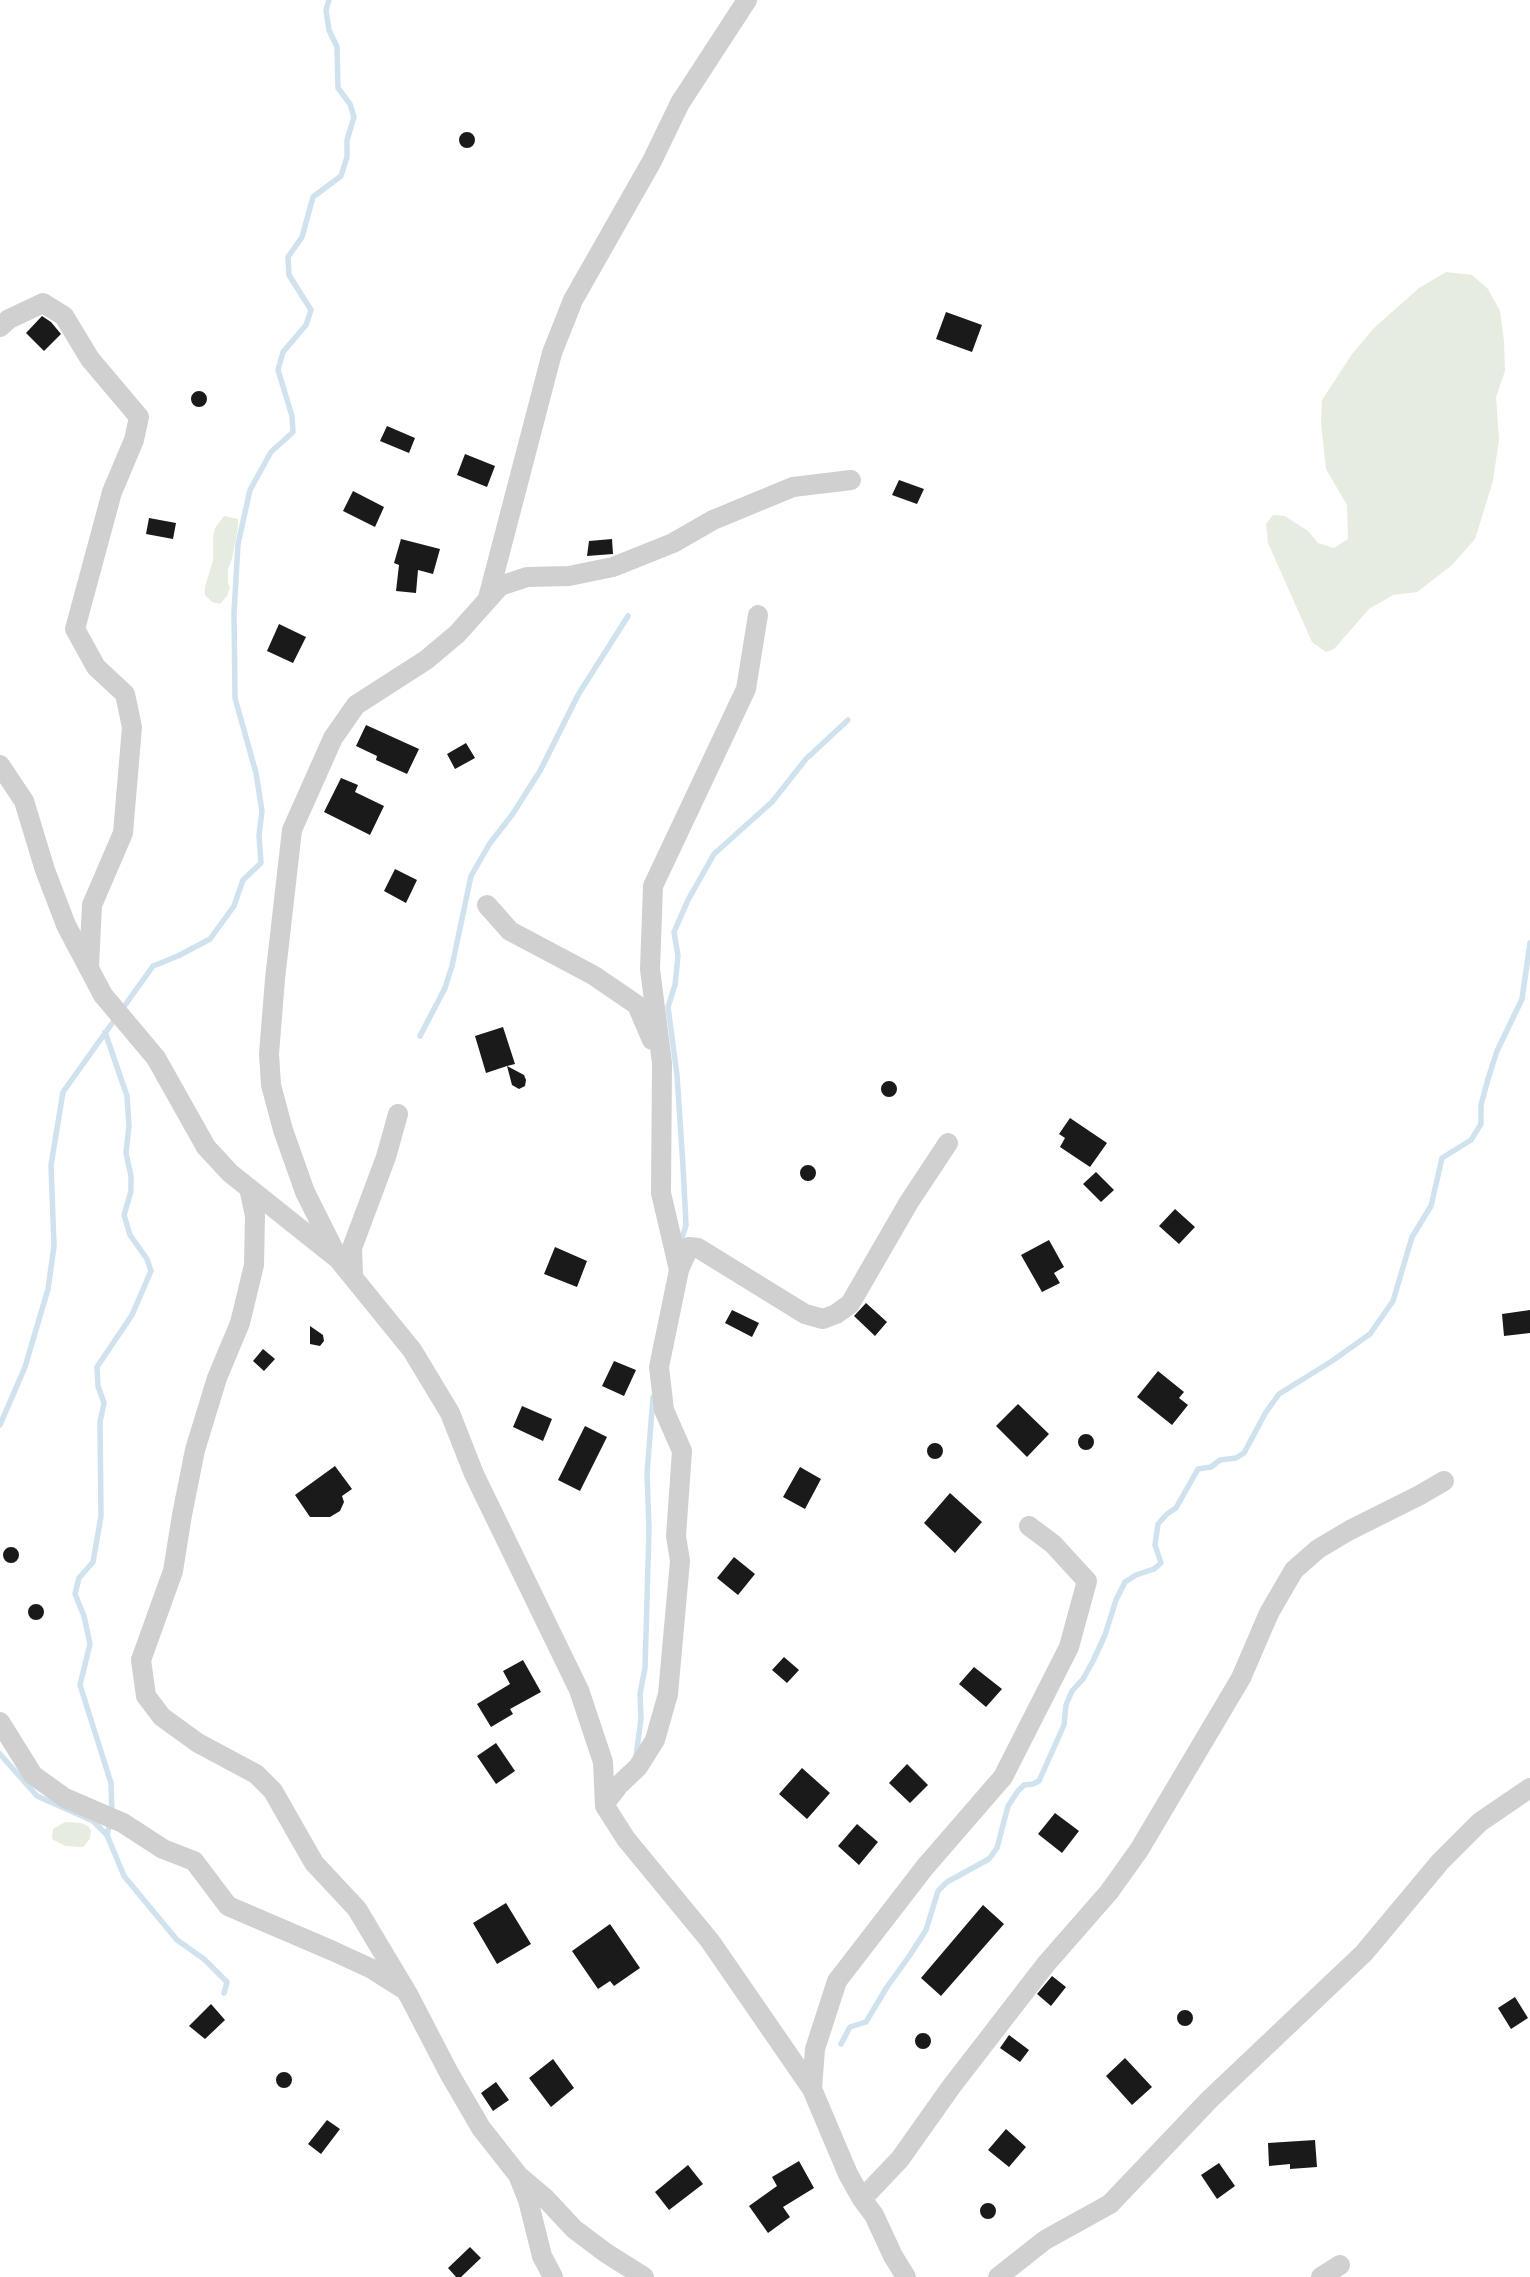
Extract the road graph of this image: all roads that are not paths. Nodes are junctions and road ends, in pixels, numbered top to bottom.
1 (747, 0) edge
2 (0, 327) edge
3 (851, 480) dead end
4 (488, 598) junction
5 (758, 615) dead end
6 (0, 765) edge
7 (487, 906) dead end
8 (89, 968) junction
9 (662, 1063) junction
10 (398, 1114) dead end
11 (948, 1142) dead end
12 (250, 1188) junction
13 (338, 1259) junction
14 (679, 1270) junction
15 (353, 1276) junction
16 (1444, 1481) dead end
17 (1030, 1526) dead end
18 (0, 1722) edge
19 (1530, 1788) edge
20 (605, 1803) junction
21 (405, 1990) junction
22 (812, 2089) junction
23 (518, 2174) junction
24 (862, 2199) junction
25 (1340, 2265) dead end
26 (553, 2277) edge
27 (644, 2277) edge
28 (906, 2277) edge
29 (998, 2277) edge
30 (1321, 2277) edge

1 - 4 street
2 - 8 street
3 - 4 street
4 - 13 street
5 - 9 street
6 - 8 street
7 - 9 street
8 - 12 street
9 - 14 street
10 - 15 street
11 - 14 street
12 - 13 street
12 - 21 street
13 - 15 street
14 - 20 street
15 - 20 street
16 - 24 street
17 - 22 street
18 - 21 street
19 - 29 street
20 - 22 street
21 - 23 street
22 - 24 street
23 - 26 street
23 - 27 street
24 - 28 street
25 - 30 street

